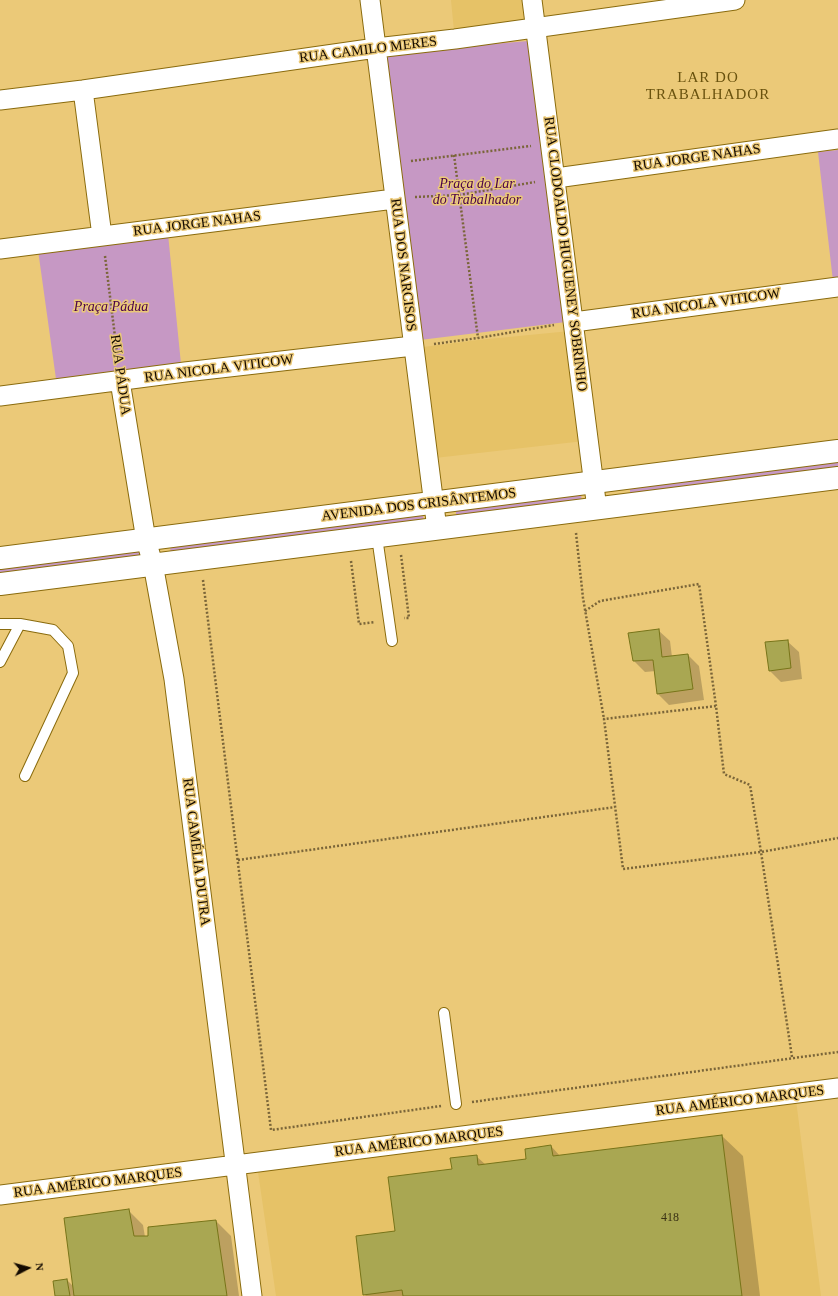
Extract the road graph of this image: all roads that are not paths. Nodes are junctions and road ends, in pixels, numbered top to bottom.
1 (370, 0) edge
2 (532, 0) edge
3 (735, 0) edge
4 (536, 28) junction
5 (376, 48) junction
6 (83, 90) junction
7 (0, 100) edge
8 (838, 139) edge
9 (556, 178) junction
10 (394, 199) junction
11 (102, 236) junction
12 (0, 249) edge
13 (838, 287) edge
14 (574, 322) junction
15 (414, 346) junction
16 (120, 381) junction
17 (0, 396) edge
18 (838, 451) edge
19 (838, 478) edge
20 (594, 482) junction
21 (433, 503) junction
22 (597, 509) junction
23 (437, 529) junction
24 (377, 537) junction
25 (146, 540) junction
26 (0, 558) edge
27 (154, 564) junction
28 (0, 584) edge
29 (0, 624) edge
30 (20, 624) junction
31 (392, 640) dead end
32 (0, 662) edge
33 (25, 776) dead end
34 (444, 1013) dead end
35 (838, 1088) edge
36 (456, 1104) road end
37 (236, 1165) junction
38 (0, 1195) edge
39 (252, 1296) edge

1 - 5 street, RUA DOS NARCISOS
2 - 4 street, RUA CLODOALDO HUGUENEY SOBRINHO
3 - 4 street, RUA CAMILO MERES
4 - 5 street, RUA CAMILO MERES
4 - 9 street, RUA CLODOALDO HUGUENEY SOBRINHO
5 - 6 street, RUA CAMILO MERES
5 - 10 street, RUA DOS NARCISOS
6 - 7 street, RUA CAMILO MERES
6 - 11 street
8 - 9 street, RUA JORGE NAHAS
9 - 14 street, RUA CLODOALDO HUGUENEY SOBRINHO
10 - 11 street, RUA JORGE NAHAS
10 - 15 street, RUA DOS NARCISOS
11 - 12 street, RUA JORGE NAHAS
13 - 14 street, RUA NICOLA VITICOW
14 - 20 street, RUA CLODOALDO HUGUENEY SOBRINHO
15 - 16 street, RUA NICOLA VITICOW
15 - 21 street, RUA DOS NARCISOS
16 - 17 street, RUA NICOLA VITICOW
16 - 25 street, RUA PÁDUA
18 - 20 street, AVENIDA DOS CRISÂNTEMOS
19 - 22 street, AVENIDA DOS CRISÂNTEMOS
20 - 21 street, AVENIDA DOS CRISÂNTEMOS
20 - 22 street, RUA CLODOALDO HUGUENEY SOBRINHO
21 - 23 street, RUA DOS NARCISOS
21 - 25 street, AVENIDA DOS CRISÂNTEMOS
22 - 23 street, AVENIDA DOS CRISÂNTEMOS
23 - 24 street, AVENIDA DOS CRISÂNTEMOS
24 - 27 street, AVENIDA DOS CRISÂNTEMOS
24 - 31 lane
25 - 26 street, AVENIDA DOS CRISÂNTEMOS
25 - 27 street, RUA CAMÉLIA DUTRA
27 - 28 street, AVENIDA DOS CRISÂNTEMOS
27 - 37 street, RUA CAMÉLIA DUTRA
29 - 30 lane
30 - 32 lane
30 - 33 lane
34 - 36 lane
35 - 37 street, RUA AMÉRICO MARQUES
37 - 38 street, RUA AMÉRICO MARQUES
37 - 39 street, RUA CAMÉLIA DUTRA

